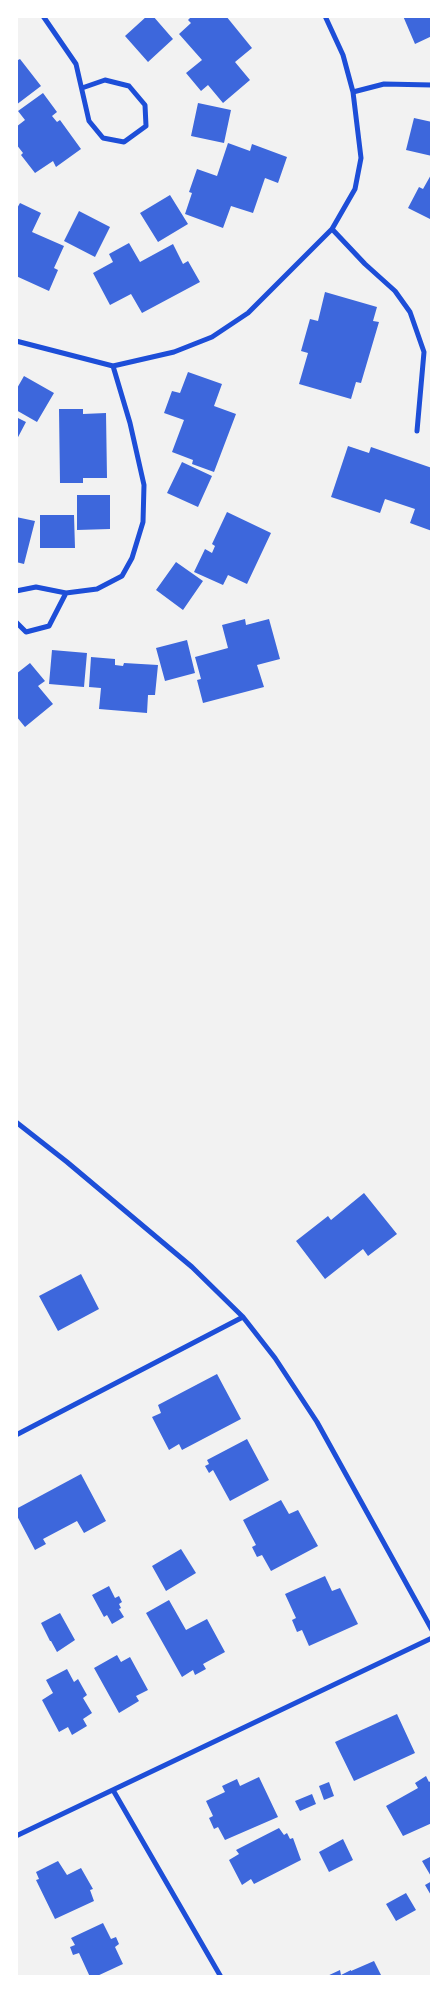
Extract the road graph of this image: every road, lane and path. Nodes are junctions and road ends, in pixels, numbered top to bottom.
1 (42, 16) edge
2 (325, 16) edge
3 (432, 85) edge
4 (82, 88) junction
5 (353, 92) junction
6 (332, 229) junction
7 (16, 341) edge
8 (113, 366) junction
9 (417, 431) dead end
10 (16, 591) edge
11 (66, 593) junction
12 (16, 622) edge
13 (16, 1122) edge
14 (243, 1317) junction
15 (16, 1435) edge
16 (432, 1630) edge
17 (432, 1638) edge
18 (113, 1790) junction
19 (16, 1836) edge
20 (221, 1977) edge

1 - 4 street
2 - 5 street
3 - 5 street
4 - 4 street
5 - 6 street
6 - 8 street
6 - 9 street
7 - 8 street
8 - 11 street
10 - 11 street
11 - 12 street
13 - 14 street
14 - 15 street
14 - 16 street
17 - 18 street
18 - 19 street
18 - 20 street

